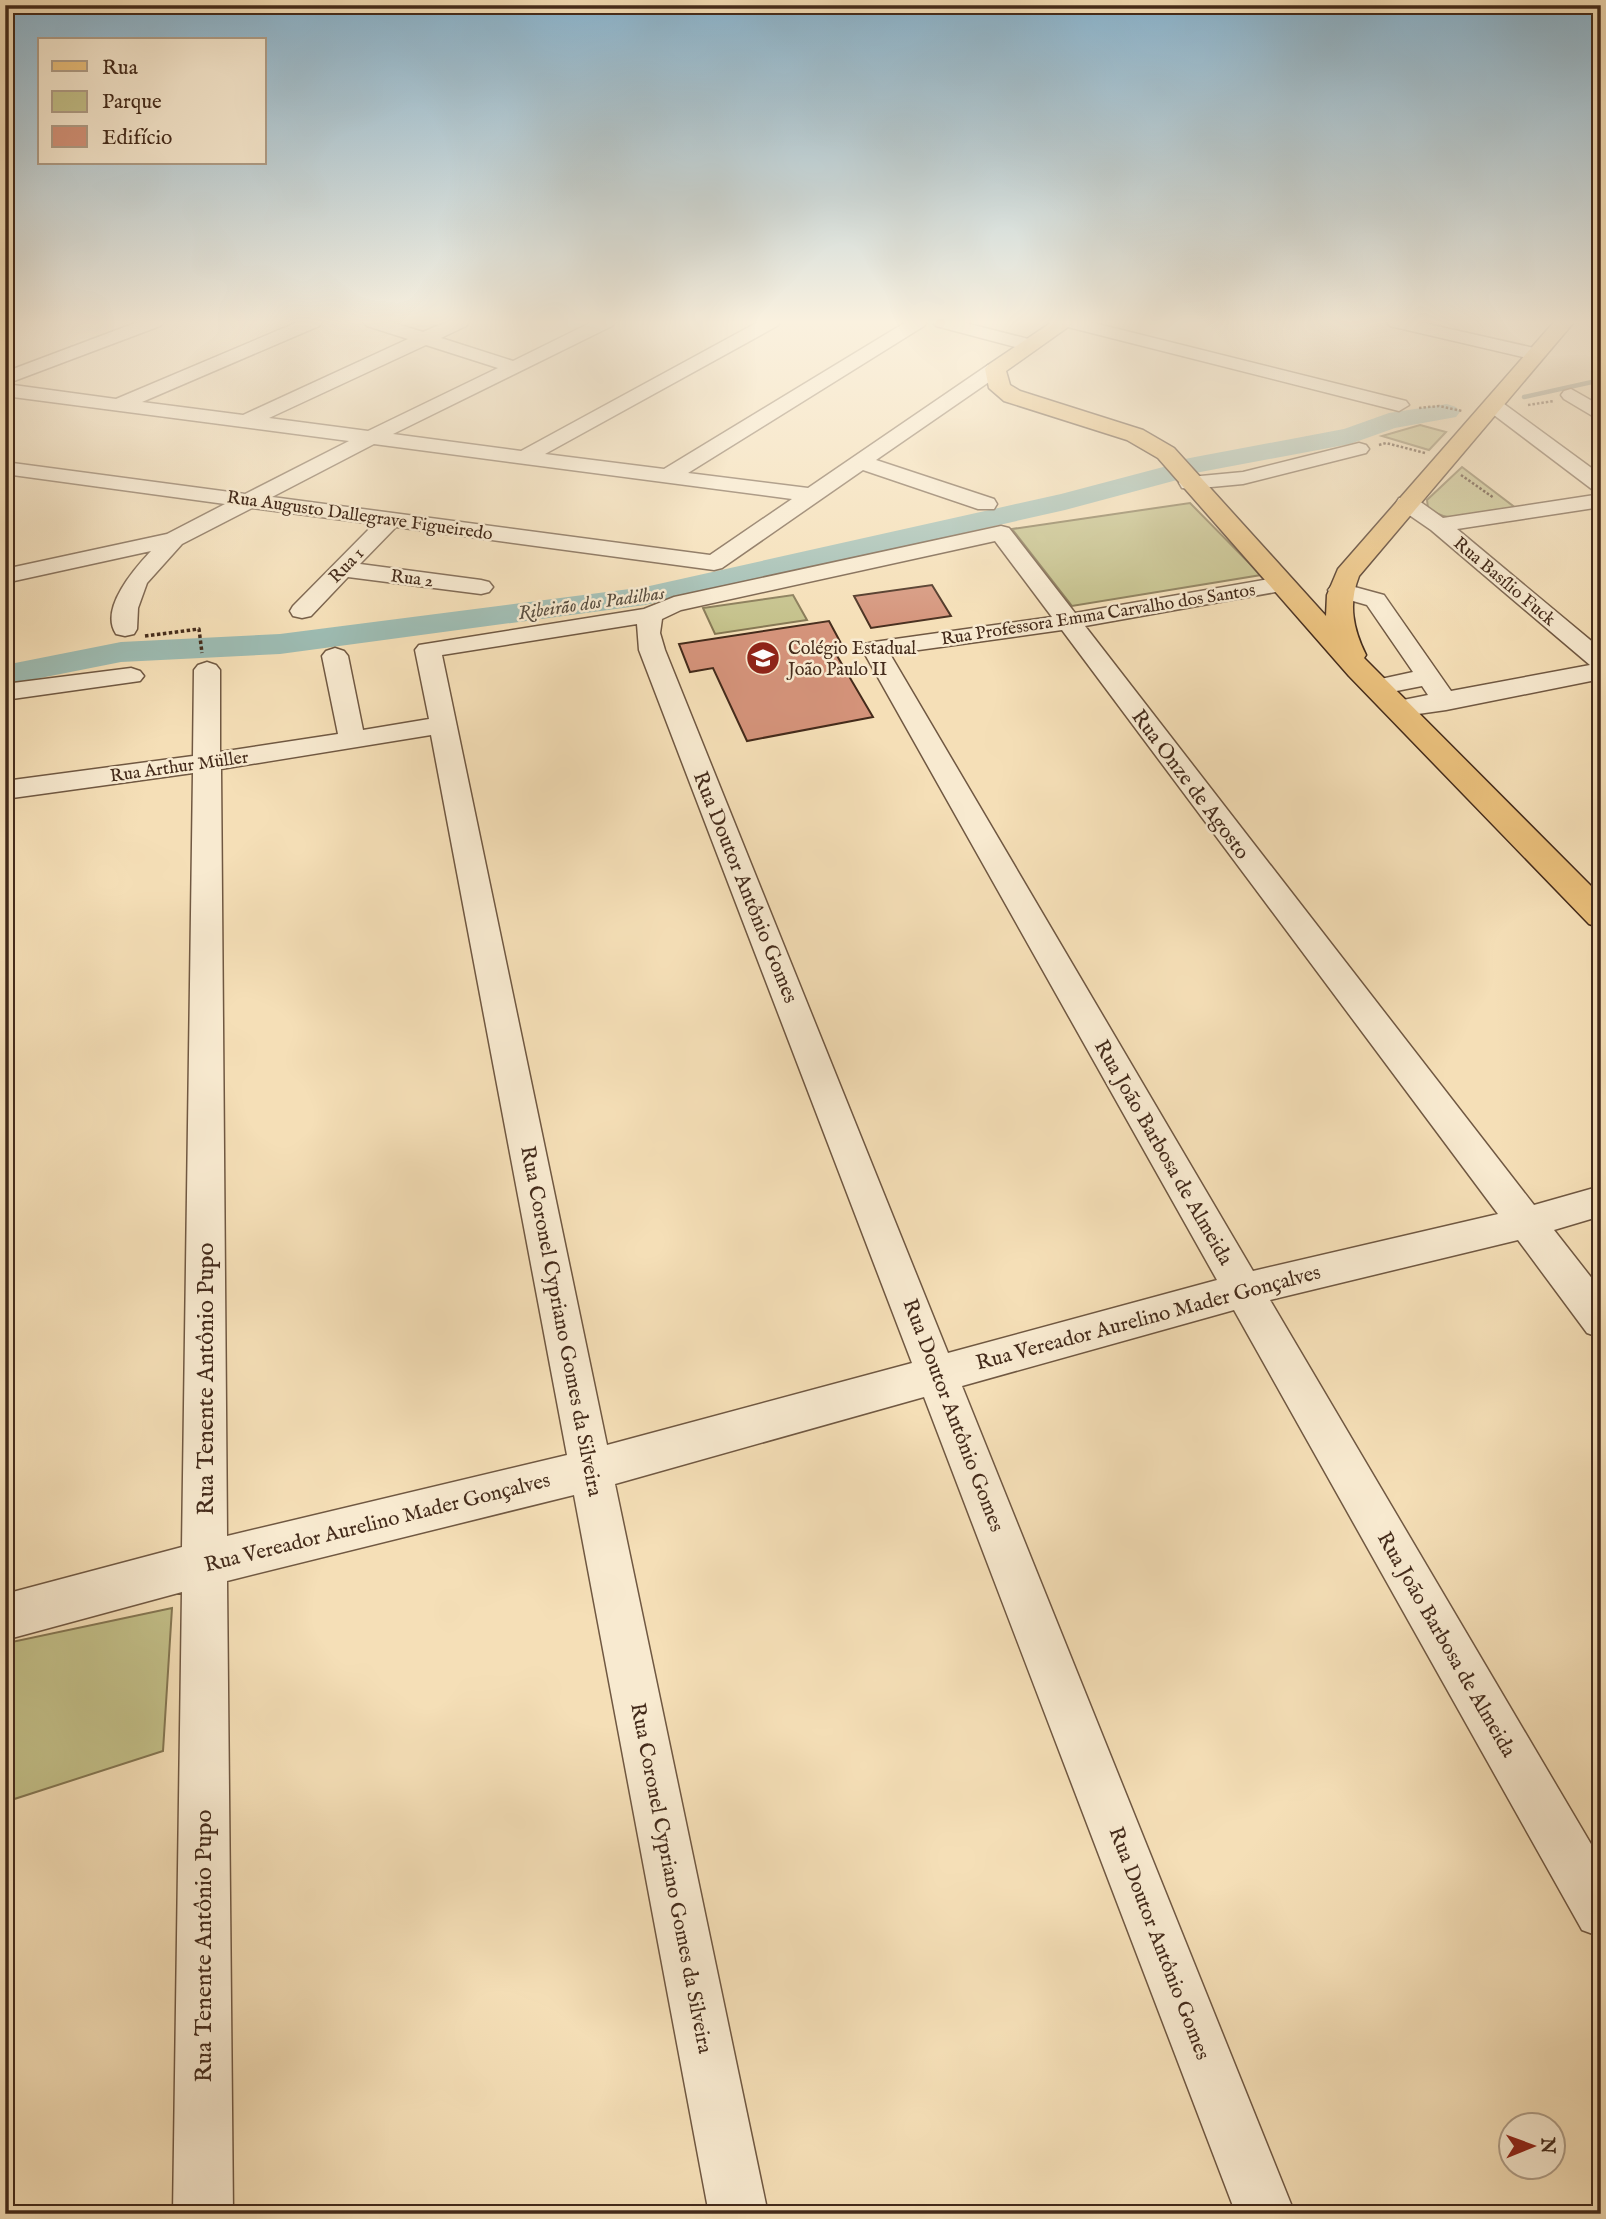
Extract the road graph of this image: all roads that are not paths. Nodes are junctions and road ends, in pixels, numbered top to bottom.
1 (292, 426) edge
2 (394, 426) edge
3 (582, 426) edge
4 (749, 426) edge
5 (913, 426) edge
6 (1104, 426) edge
7 (1477, 426) edge
8 (1514, 426) edge
9 (373, 436) junction
10 (1359, 449) road end
11 (525, 457) junction
12 (860, 461) junction
13 (5, 468) edge
14 (667, 476) junction
15 (1184, 477) junction
16 (1601, 485) edge
17 (811, 495) junction
18 (248, 500) junction
19 (1601, 500) edge
20 (1408, 503) junction
21 (986, 504) dead end
22 (391, 519) junction
23 (1439, 525) junction
24 (174, 539) junction
25 (343, 569) junction
26 (5, 576) edge
27 (1281, 584) junction
28 (481, 587) dead end
29 (1340, 590) junction
30 (302, 611) dead end
31 (650, 615) junction
32 (1339, 620) junction
33 (1068, 622) junction
34 (1394, 628) junction
35 (125, 629) road end
36 (874, 649) joint
37 (203, 652) road end
38 (335, 656) dead end
39 (1601, 662) edge
40 (1601, 671) edge
41 (131, 676) dead end
42 (1427, 677) junction
43 (1377, 689) junction
44 (5, 692) edge
45 (1446, 702) junction
46 (443, 724) junction
47 (352, 740) junction
48 (207, 763) junction
49 (5, 790) edge
50 (1601, 916) edge
51 (1601, 1201) edge
52 (1525, 1223) junction
53 (1244, 1290) junction
54 (1601, 1321) edge
55 (937, 1373) junction
56 (591, 1470) junction
57 (205, 1563) junction
58 (5, 1617) edge
59 (1601, 1911) edge
60 (202, 2214) edge
61 (739, 2214) edge
62 (1266, 2214) edge

1 - 9 street
2 - 9 street
3 - 11 street
4 - 14 street
5 - 12 street
6 - 15 main road
7 - 20 main road
8 - 16 street
9 - 11 street
9 - 18 street
10 - 15 street
11 - 14 street
12 - 17 street
12 - 21 street
13 - 18 street, Rua Augusto Dallegrave Figueiredo
14 - 17 street
15 - 27 main road
17 - 22 street, Rua Augusto Dallegrave Figueiredo
18 - 22 street, Rua Augusto Dallegrave Figueiredo
18 - 24 street
19 - 23 street
20 - 23 street, Rua Basílio Fuck
20 - 29 main road
22 - 25 street, Rua 1
23 - 39 street, Rua Basílio Fuck
24 - 26 street
24 - 35 street
25 - 28 street, Rua 2
25 - 30 street, Rua 1
27 - 29 main road
27 - 33 street, Rua Professora Emma Carvalho dos Santos
27 - 43 main road
29 - 32 main road
29 - 34 street
31 - 33 street, Rua Onze de Agosto
31 - 46 street, Rua Coronel Cypriano Gomes da Silveira
31 - 55 street, Rua Doutor Antônio Gomes
32 - 34 street
32 - 43 main road
33 - 36 street, Rua Professora Emma Carvalho dos Santos
33 - 52 street, Rua Onze de Agosto
34 - 42 street
36 - 53 street, Rua João Barbosa de Almeida
37 - 48 street, Rua Tenente Antônio Pupo
38 - 47 street
40 - 45 street
41 - 44 street
42 - 43 street
42 - 45 street
43 - 45 street
43 - 50 main road
46 - 47 street, Rua Arthur Müller
46 - 56 street, Rua Coronel Cypriano Gomes da Silveira
47 - 48 street, Rua Arthur Müller
48 - 49 street, Rua Arthur Müller
48 - 57 street, Rua Tenente Antônio Pupo
51 - 52 street, Rua Vereador Aurelino Mader Gonçalves
52 - 53 street, Rua Vereador Aurelino Mader Gonçalves
52 - 54 street, Rua Onze de Agosto
53 - 55 street, Rua Vereador Aurelino Mader Gonçalves
53 - 59 street, Rua João Barbosa de Almeida
55 - 56 street, Rua Vereador Aurelino Mader Gonçalves
55 - 62 street, Rua Doutor Antônio Gomes
56 - 57 street, Rua Vereador Aurelino Mader Gonçalves
56 - 61 street, Rua Coronel Cypriano Gomes da Silveira
57 - 58 street, Rua Vereador Aurelino Mader Gonçalves
57 - 60 street, Rua Tenente Antônio Pupo

